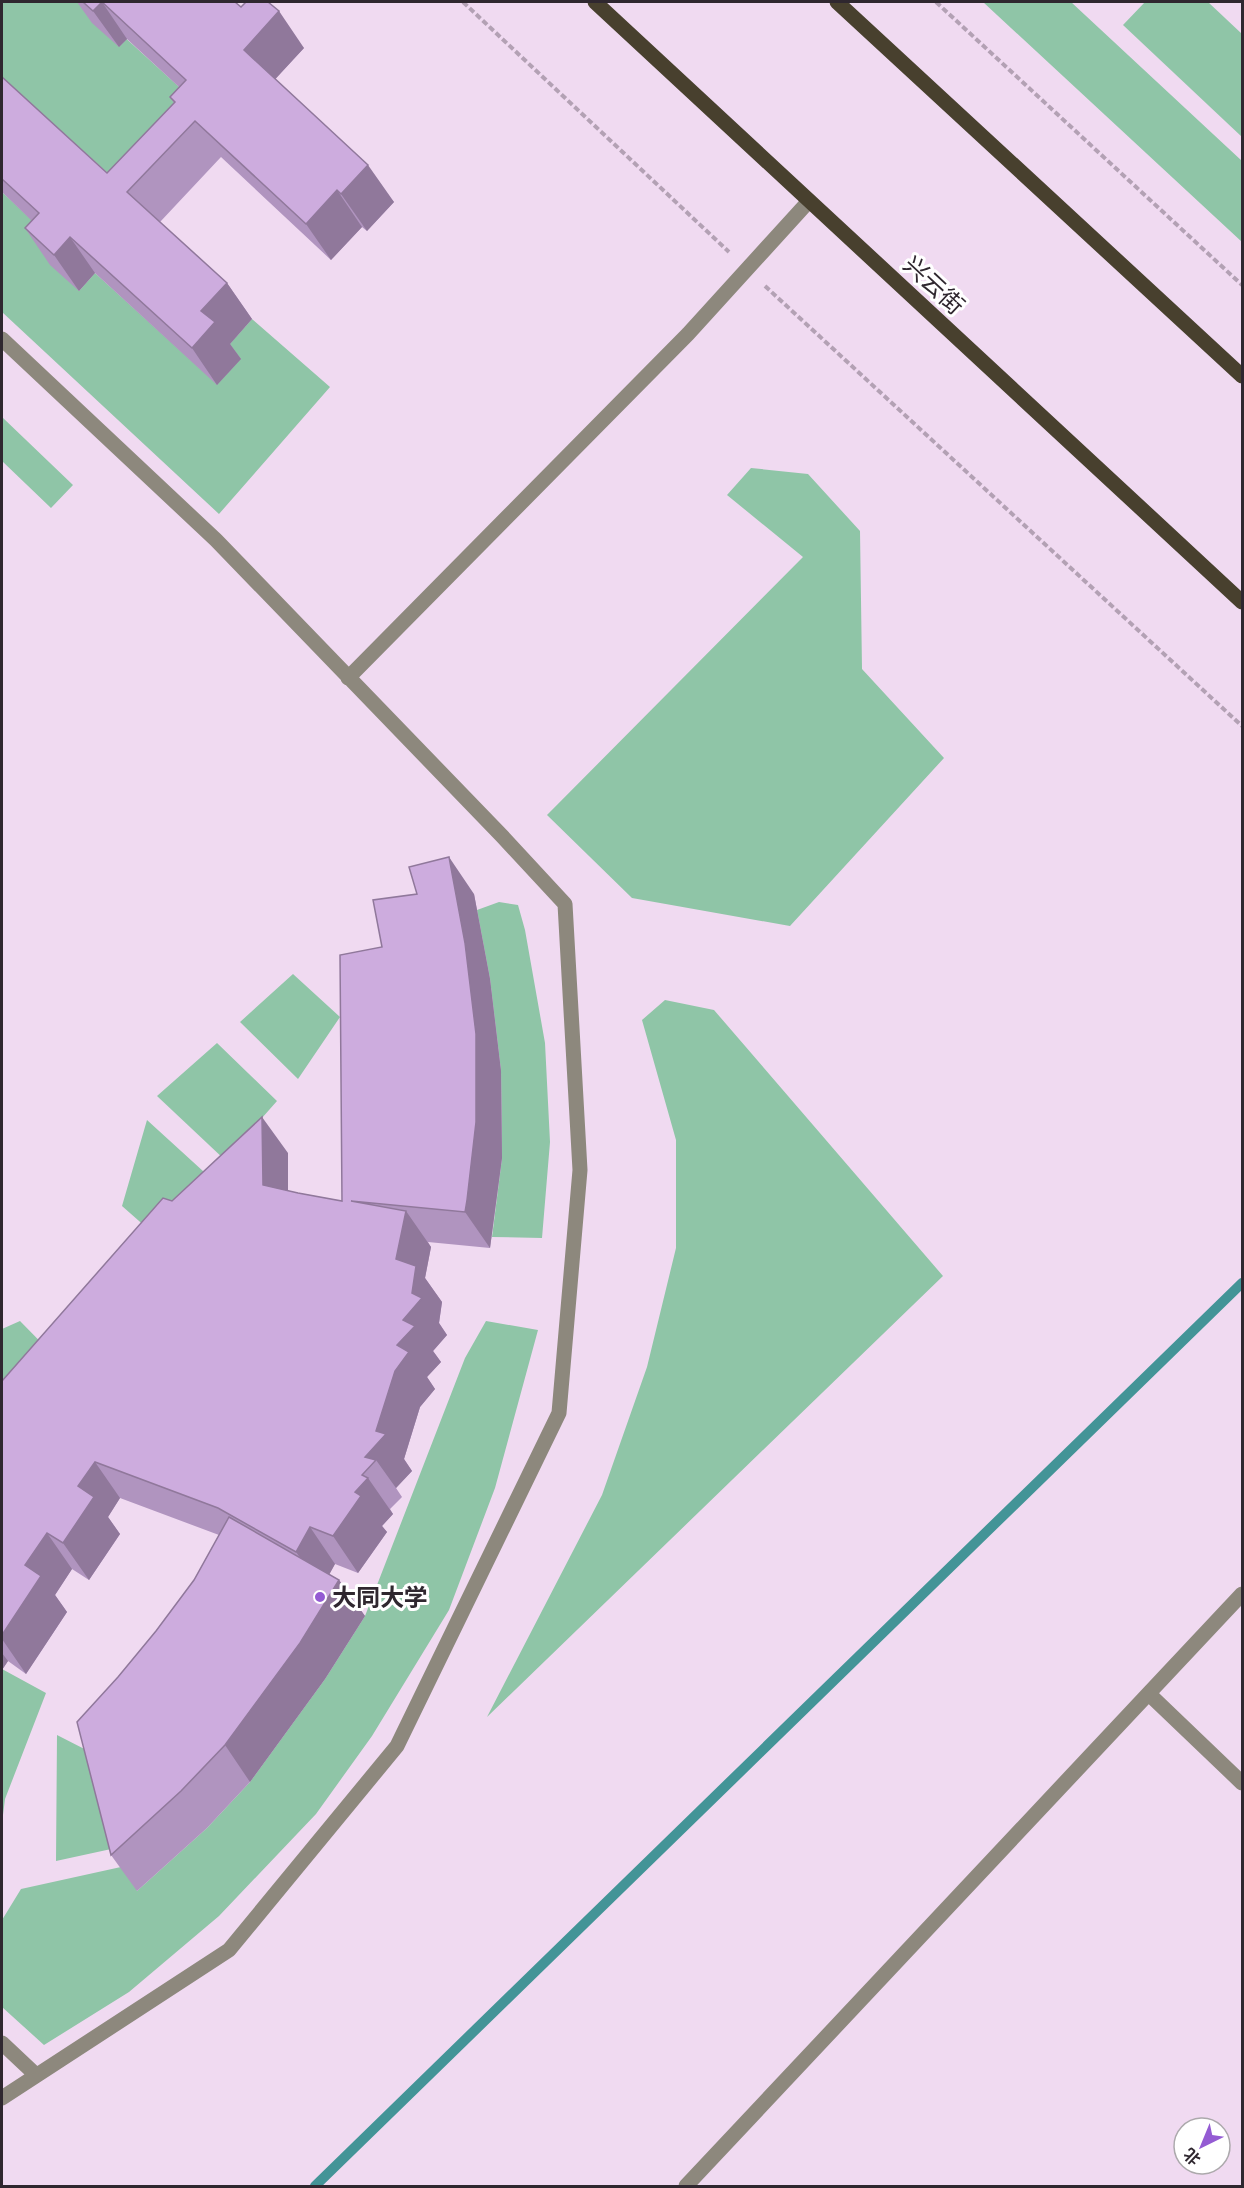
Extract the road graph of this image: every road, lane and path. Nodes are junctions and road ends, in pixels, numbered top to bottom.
1 (463, 2) edge
2 (595, 2) edge
3 (837, 2) edge
4 (936, 2) edge
5 (809, 201) junction
6 (747, 269) junction
7 (1242, 285) edge
8 (2, 339) edge
9 (1242, 376) edge
10 (1242, 602) edge
11 (348, 678) junction
12 (1242, 726) edge
13 (1242, 1594) edge
14 (1149, 1694) junction
15 (1242, 1783) edge
16 (2, 2043) edge
17 (36, 2075) junction
18 (2, 2098) edge
19 (686, 2187) edge

1 - 6 path
2 - 5 main road, 兴云街
3 - 9 main road
4 - 7 path
5 - 6 street
5 - 10 main road, 兴云街
6 - 11 street
6 - 12 path
8 - 11 street
11 - 17 street
13 - 14 street
14 - 15 street
14 - 19 street
16 - 17 street
17 - 18 street

